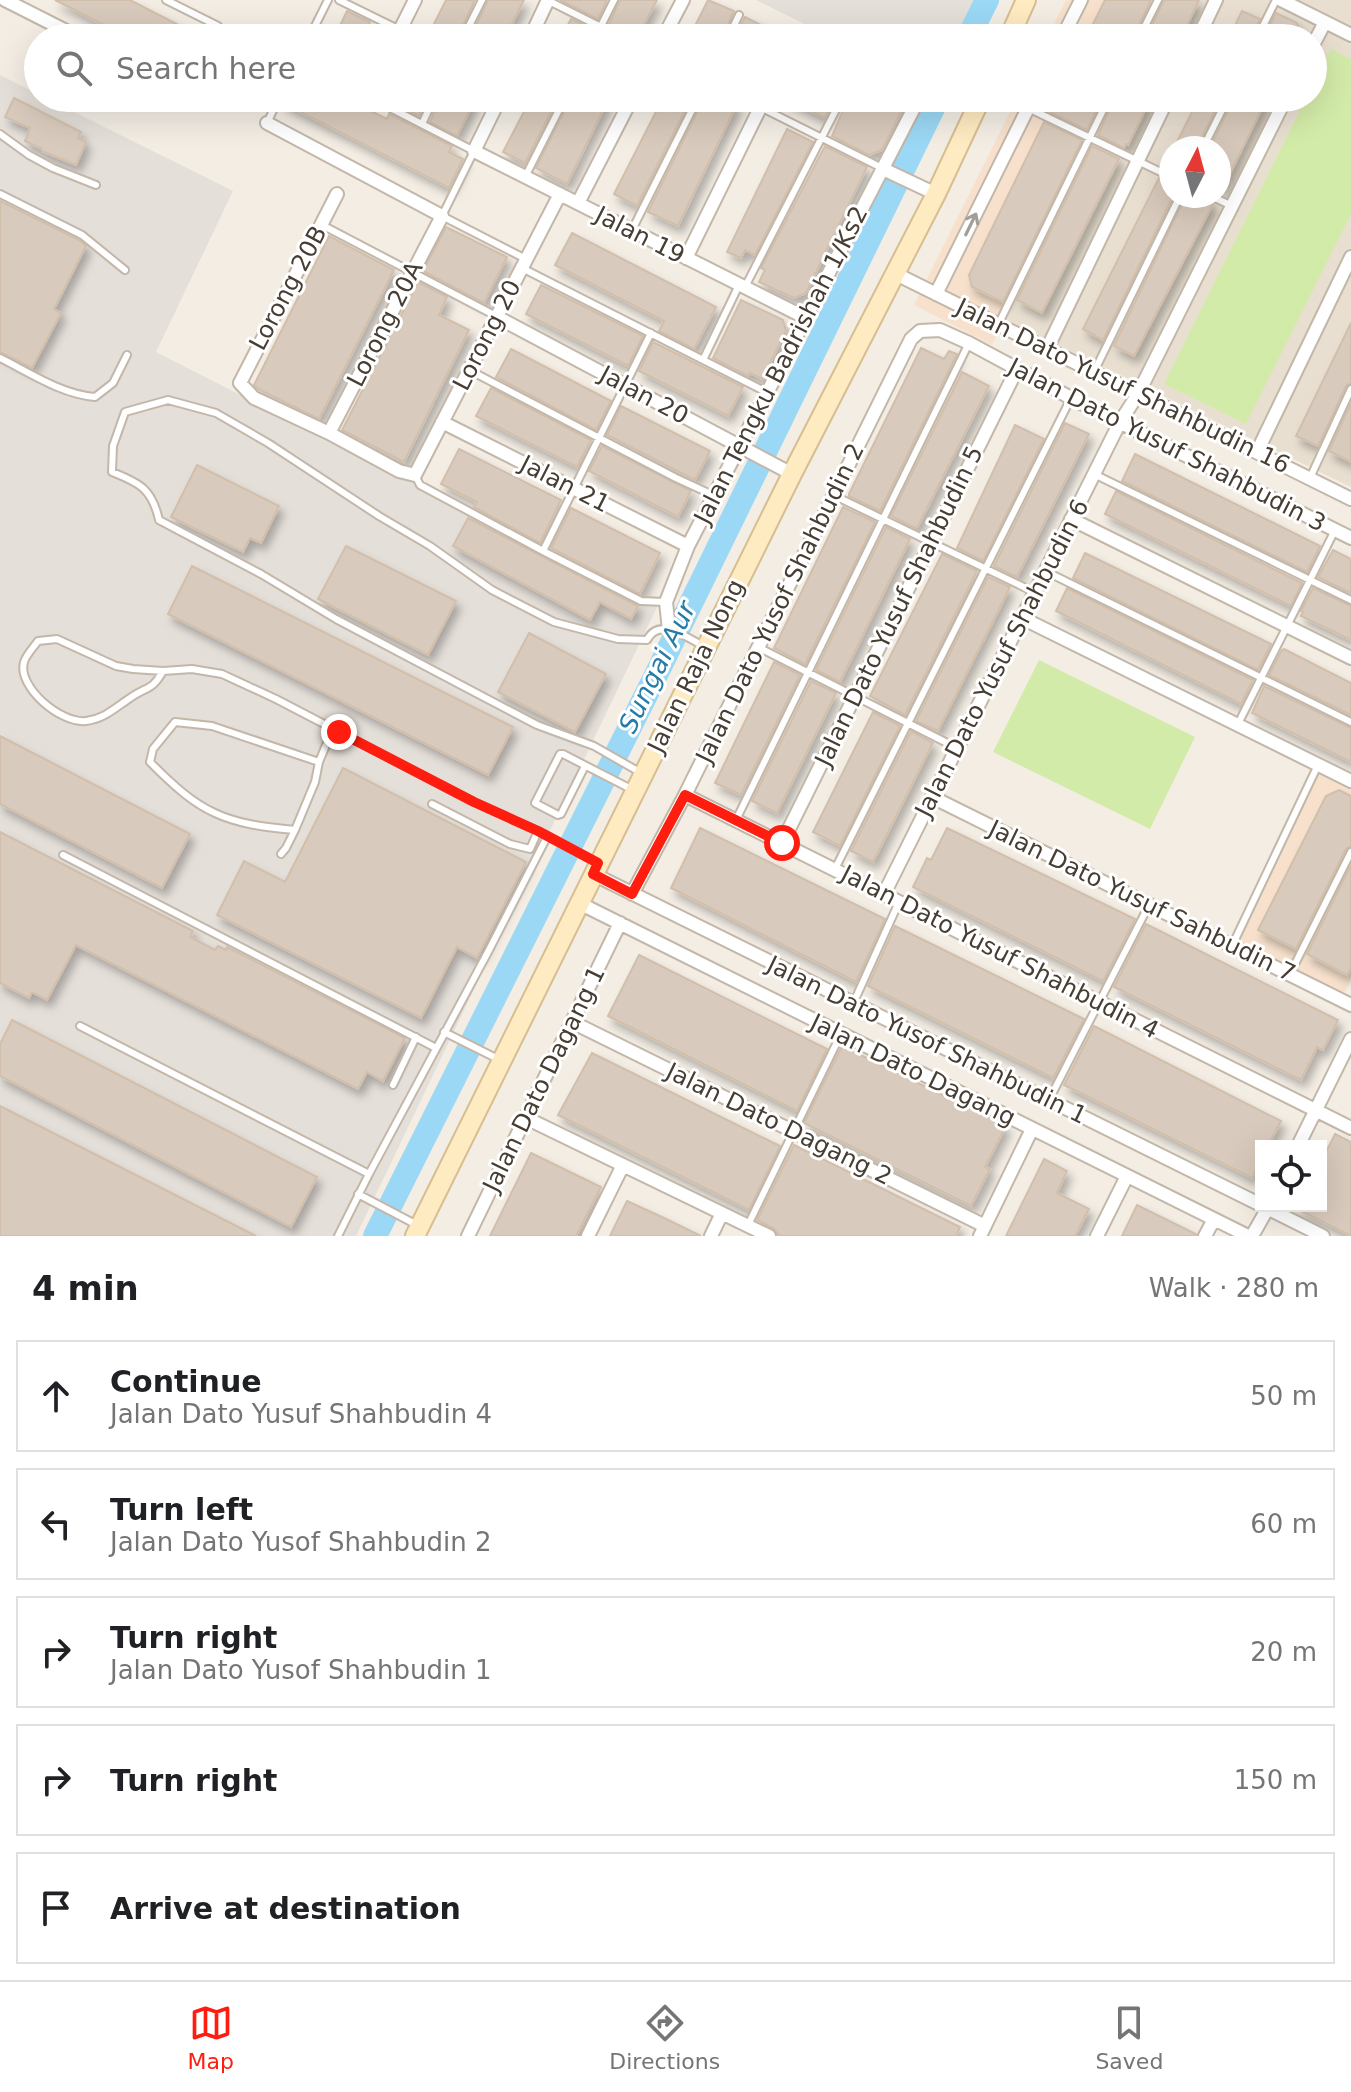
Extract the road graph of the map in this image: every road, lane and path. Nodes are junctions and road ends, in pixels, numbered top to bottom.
1 (166, 0) edge
2 (328, 0) edge
3 (339, 0) edge
4 (415, 0) edge
5 (482, 0) edge
6 (548, 0) edge
7 (614, 0) edge
8 (683, 0) edge
9 (1026, 0) edge
10 (1081, 0) edge
11 (1158, 0) edge
12 (1216, 0) edge
13 (1278, 0) edge
14 (13, 2) edge
15 (739, 15) dead end
16 (1325, 22) joint
17 (54, 24) edge
18 (214, 24) edge
19 (316, 24) edge
20 (381, 24) edge
21 (403, 24) edge
22 (470, 24) edge
23 (537, 24) edge
24 (595, 24) edge
25 (602, 24) edge
26 (670, 24) edge
27 (735, 24) edge
28 (1015, 24) edge
29 (1069, 24) edge
30 (1146, 24) edge
31 (1205, 24) edge
32 (1265, 24) edge
33 (1351, 35) edge
34 (272, 112) edge
35 (398, 112) edge
36 (428, 112) edge
37 (493, 112) edge
38 (558, 112) edge
39 (625, 112) edge
40 (691, 112) edge
41 (759, 112) edge
42 (778, 112) edge
43 (835, 112) edge
44 (913, 112) edge
45 (974, 112) edge
46 (1026, 112) edge
47 (1045, 112) edge
48 (1102, 112) edge
49 (1161, 112) edge
50 (1221, 112) edge
51 (1279, 112) edge
52 (267, 123) joint
53 (422, 124) junction
54 (0, 134) edge
55 (1209, 136) edge
56 (821, 138) junction
57 (1090, 138) junction
58 (474, 151) junction
59 (1138, 161) junction
60 (1159, 171) edge
61 (894, 174) junction
62 (525, 177) junction
63 (96, 185) dead end
64 (0, 194) edge
65 (337, 194) dead end
66 (560, 194) junction
67 (936, 194) junction
68 (578, 203) junction
69 (1232, 206) joint
70 (1174, 208) edge
71 (442, 216) junction
72 (322, 225) junction
73 (632, 230) junction
74 (686, 258) junction
75 (1350, 263) edge
76 (524, 264) junction
77 (125, 270) dead end
78 (412, 272) junction
79 (896, 274) junction
80 (742, 286) junction
81 (936, 294) junction
82 (497, 317) junction
83 (806, 318) junction
84 (998, 325) junction
85 (940, 330) joint
86 (651, 333) junction
87 (969, 343) junction
88 (1047, 349) junction
89 (127, 355) dead end
90 (0, 358) edge
91 (703, 360) junction
92 (1017, 369) junction
93 (469, 370) junction
94 (1094, 372) junction
95 (625, 385) junction
96 (1351, 389) edge
97 (768, 393) junction
98 (1138, 394) junction
99 (1071, 398) junction
100 (442, 422) junction
101 (1120, 422) junction
102 (329, 433) junction
103 (599, 437) junction
104 (740, 446) junction
105 (1257, 452) junction
106 (792, 474) junction
107 (1094, 474) junction
108 (415, 475) junction
109 (1310, 478) junction
110 (574, 489) junction
111 (833, 495) junction
112 (715, 496) junction
113 (1351, 499) edge
114 (883, 519) junction
115 (1071, 519) junction
116 (1335, 530) junction
117 (1351, 538) edge
118 (931, 542) junction
119 (688, 546) junction
120 (543, 551) junction
121 (985, 569) junction
122 (1045, 571) junction
123 (1310, 580) junction
124 (1034, 592) junction
125 (1351, 600) edge
126 (666, 602) junction
127 (1022, 618) junction
128 (1287, 626) junction
129 (669, 630) junction
130 (705, 647) junction
131 (758, 647) junction
132 (1351, 658) edge
133 (163, 671) junction
134 (808, 672) junction
135 (1261, 678) junction
136 (855, 696) junction
137 (1351, 722) edge
138 (908, 723) junction
139 (1238, 725) junction
140 (339, 732) junction
141 (957, 748) junction
142 (319, 762) junction
143 (1318, 765) junction
144 (585, 766) junction
145 (643, 774) junction
146 (1351, 781) edge
147 (634, 791) junction
148 (685, 795) junction
149 (932, 797) junction
150 (432, 804) dead end
151 (736, 820) junction
152 (295, 830) junction
153 (538, 831) junction
154 (547, 837) junction
155 (782, 843) junction
156 (530, 849) junction
157 (540, 851) junction
158 (1351, 852) edge
159 (281, 854) dead end
160 (63, 855) dead end
161 (595, 869) junction
162 (835, 869) junction
163 (632, 894) junction
164 (884, 894) junction
165 (899, 902) junction
166 (579, 903) junction
167 (1149, 905) junction
168 (620, 923) junction
169 (1232, 946) junction
170 (1289, 974) junction
171 (1349, 999) edge
172 (1099, 1002) junction
173 (853, 1004) junction
174 (572, 1022) junction
175 (80, 1026) dead end
176 (444, 1032) junction
177 (841, 1034) junction
178 (416, 1037) junction
179 (1351, 1039) edge
180 (436, 1048) junction
181 (501, 1061) junction
182 (393, 1085) dead end
183 (1049, 1100) junction
184 (1316, 1111) junction
185 (526, 1118) junction
186 (1351, 1128) edge
187 (1032, 1129) junction
188 (794, 1131) junction
189 (1301, 1140) edge
190 (623, 1165) junction
191 (369, 1174) junction
192 (1127, 1176) junction
193 (358, 1194) junction
194 (1255, 1201) edge
195 (1262, 1212) edge
196 (1277, 1212) edge
197 (722, 1213) junction
198 (1214, 1219) junction
199 (748, 1226) junction
200 (418, 1231) edge
201 (983, 1231) edge
202 (338, 1236) edge
203 (468, 1236) edge
204 (588, 1236) edge
205 (711, 1236) edge
206 (769, 1236) edge
207 (1097, 1236) edge
208 (1205, 1236) edge
209 (1250, 1236) edge
210 (1323, 1236) edge

1 - 18 lane
2 - 19 lane
3 - 20 lane
4 - 21 street
5 - 22 lane
6 - 23 street
6 - 24 lane
7 - 25 lane
8 - 26 street
9 - 28 main road
10 - 29 street
11 - 30 lane
12 - 31 street
13 - 16 street
13 - 32 lane
14 - 17 street
15 - 27 lane
16 - 33 street
34 - 52 lane
35 - 53 lane
36 - 53 lane
37 - 58 street
38 - 62 lane
39 - 68 street
40 - 73 lane
41 - 74 street
42 - 56 lane
43 - 56 lane
44 - 61 street, Jalan Tengku Badrishah 1/Ks2
45 - 67 main road, Jalan Raja Nong
81 -> 46 street
47 - 57 lane
48 - 57 lane
49 - 59 street
50 - 55 lane
51 - 69 street, Jalan Dato Yusuf Shahbudin 6
52 - 71 street
53 - 58 lane
54 - 63 lane
56 - 61 lane
56 - 80 lane
57 - 59 lane
57 - 84 lane
58 - 62 street, Jalan 19
58 - 71 lane
59 - 60 lane
59 - 88 street
61 - 67 street
61 - 83 street, Jalan Tengku Badrishah 1/Ks2
62 - 66 street, Jalan 19
64 - 77 lane
65 - 72 street, Lorong 20B
66 - 68 street, Jalan 19
66 - 76 street, Lorong 20
67 - 79 main road, Jalan Raja Nong
68 - 73 street, Jalan 19
69 - 98 street, Jalan Dato Yusuf Shahbudin 6
70 - 94 lane
71 - 76 lane
71 - 78 street, Lorong 20A
72 - 78 lane
72 - 102 street, Lorong 20B
73 - 74 street, Jalan 19
74 - 80 street, Jalan 19
75 - 105 street
76 - 82 street, Lorong 20
76 - 86 lane
78 - 82 lane
78 - 102 street, Lorong 20A
79 - 81 street, Jalan Dato Yusuf Shahbudin 16
79 - 106 main road, Jalan Raja Nong
80 - 83 street, Jalan 19
80 - 91 lane
81 - 84 street, Jalan Dato Yusuf Shahbudin 16
82 - 93 street, Lorong 20
82 - 95 street, Jalan 20
83 - 97 street, Jalan Tengku Badrishah 1/Ks2
84 - 88 street, Jalan Dato Yusuf Shahbudin 16
85 - 87 street, Jalan Dato Yusuf Shahbudin 3
85 - 111 street, Jalan Dato Yusof Shahbudin 2
86 - 91 lane
86 - 95 lane
87 - 92 street, Jalan Dato Yusuf Shahbudin 3
87 - 114 lane
88 - 94 street, Jalan Dato Yusuf Shahbudin 16
89 - 90 lane
91 - 97 lane
92 - 99 street, Jalan Dato Yusuf Shahbudin 3
92 - 118 street, Jalan Dato Yusuf Shahbudin 5
93 - 100 street, Lorong 20
93 - 103 lane
94 - 98 street, Jalan Dato Yusuf Shahbudin 16
95 - 103 lane
95 - 104 street, Jalan 20
96 - 109 lane
97 - 104 street, Jalan Tengku Badrishah 1/Ks2
98 - 101 street, Jalan Dato Yusuf Shahbudin 6
98 - 105 street, Jalan Dato Yusuf Shahbudin 16
99 - 101 street, Jalan Dato Yusuf Shahbudin 3
99 - 121 lane
100 - 108 street, Lorong 20
100 - 110 street, Jalan 21
101 - 107 street, Jalan Dato Yusuf Shahbudin 6
101 - 116 street, Jalan Dato Yusuf Shahbudin 3
102 - 108 street
103 - 110 lane
103 - 112 lane
104 - 106 street, Jalan 20
104 - 112 street, Jalan Tengku Badrishah 1/Ks2
105 - 109 street, Jalan Dato Yusuf Shahbudin 16
106 - 130 main road, Jalan Raja Nong
107 - 115 street, Jalan Dato Yusuf Shahbudin 6
107 - 123 lane
108 - 120 lane
109 - 113 street, Jalan Dato Yusuf Shahbudin 16
110 - 119 street, Jalan 21
110 - 120 lane
111 - 114 lane
111 - 131 street, Jalan Dato Yusof Shahbudin 2
112 - 119 street, Jalan Tengku Badrishah 1/Ks2
114 - 118 lane
114 - 134 lane
115 - 122 street, Jalan Dato Yusuf Shahbudin 6
115 - 128 street
116 - 117 street, Jalan Dato Yusuf Shahbudin 3
116 - 123 lane
118 - 121 lane
118 - 136 street, Jalan Dato Yusuf Shahbudin 5
119 - 126 street, Jalan Tengku Badrishah 1/Ks2
120 - 126 lane
121 - 124 lane
121 - 138 lane
122 - 124 street, Jalan Dato Yusuf Shahbudin 6
122 - 135 lane
123 - 125 lane
123 - 128 lane
124 - 127 street, Jalan Dato Yusuf Shahbudin 6
126 - 129 street, Jalan Tengku Badrishah 1/Ks2
127 - 139 street
127 - 141 street, Jalan Dato Yusuf Shahbudin 6
128 - 132 street
128 - 135 lane
129 - 130 lane
129 - 145 lane
130 - 145 main road, Jalan Raja Nong
131 - 134 lane
131 - 148 street, Jalan Dato Yusof Shahbudin 2
133 - 133 lane
133 - 140 lane
134 - 136 lane
134 - 151 lane
135 - 137 lane
135 - 139 lane
136 - 138 lane
136 - 155 street, Jalan Dato Yusuf Shahbudin 5
138 - 141 lane
138 - 162 lane
139 - 143 street
140 - 142 lane
140 - 153 lane
141 - 149 street, Jalan Dato Yusuf Shahbudin 6
142 - 152 lane
142 - 152 lane
143 - 146 street
143 - 169 lane
144 - 144 lane
144 - 147 lane
145 - 147 main road, Jalan Raja Nong
147 - 161 main road, Jalan Raja Nong
148 - 151 street, Jalan Dato Yusuf Shahbudin 4
148 - 163 street, Jalan Dato Yusof Shahbudin 2
149 - 164 street, Jalan Dato Yusuf Shahbudin 6
149 - 167 street, Jalan Dato Yusuf Sahbudin 7
150 - 156 lane
151 - 155 street, Jalan Dato Yusuf Shahbudin 4
152 - 159 lane
153 - 154 lane
153 - 156 lane
154 - 157 lane
154 - 161 lane
155 - 162 street, Jalan Dato Yusuf Shahbudin 4
156 - 157 lane
157 - 176 lane
158 - 170 lane
160 - 178 lane
161 - 163 street, Jalan Dato Yusof Shahbudin 1
161 - 166 main road, Jalan Raja Nong
162 - 164 street, Jalan Dato Yusuf Shahbudin 4
163 - 173 street, Jalan Dato Yusof Shahbudin 1
164 - 165 street, Jalan Dato Yusuf Shahbudin 4
165 - 172 street, Jalan Dato Yusuf Shahbudin 4
165 - 173 lane
166 - 168 street, Jalan Dato Dagang
166 - 181 main road, Jalan Raja Nong
167 - 169 street, Jalan Dato Yusuf Sahbudin 7
167 - 172 lane
168 - 174 street, Jalan Dato Dagang 1
168 - 177 street, Jalan Dato Dagang
169 - 170 street, Jalan Dato Yusuf Sahbudin 7
170 - 171 street, Jalan Dato Yusuf Sahbudin 7
172 - 183 lane
172 - 184 street, Jalan Dato Yusuf Shahbudin 4
173 - 183 street, Jalan Dato Yusof Shahbudin 1
174 - 185 street, Jalan Dato Dagang 1
174 - 188 street, Jalan Dato Dagang 2
175 - 191 lane
176 - 180 lane
176 - 181 lane
177 - 187 street, Jalan Dato Dagang
177 - 188 lane
178 - 180 lane
178 - 182 lane
179 - 184 street
180 - 191 lane
181 - 200 main road, Jalan Raja Nong
183 - 194 street, Jalan Dato Yusof Shahbudin 1
184 - 186 street, Jalan Dato Yusuf Shahbudin 4
184 - 189 street
185 - 190 street
185 - 203 street, Jalan Dato Dagang 1
187 - 192 street, Jalan Dato Dagang
187 - 201 street
188 - 199 lane
188 - 201 street, Jalan Dato Dagang 2
190 - 197 street
190 - 204 street
191 - 193 lane
192 - 198 street, Jalan Dato Dagang
192 - 207 street
193 - 200 lane
193 - 202 lane
195 - 209 street
196 - 210 street, Jalan Dato Yusof Shahbudin 1
197 - 199 street
197 - 205 street
198 - 208 street
198 - 209 street, Jalan Dato Dagang
199 - 206 street

